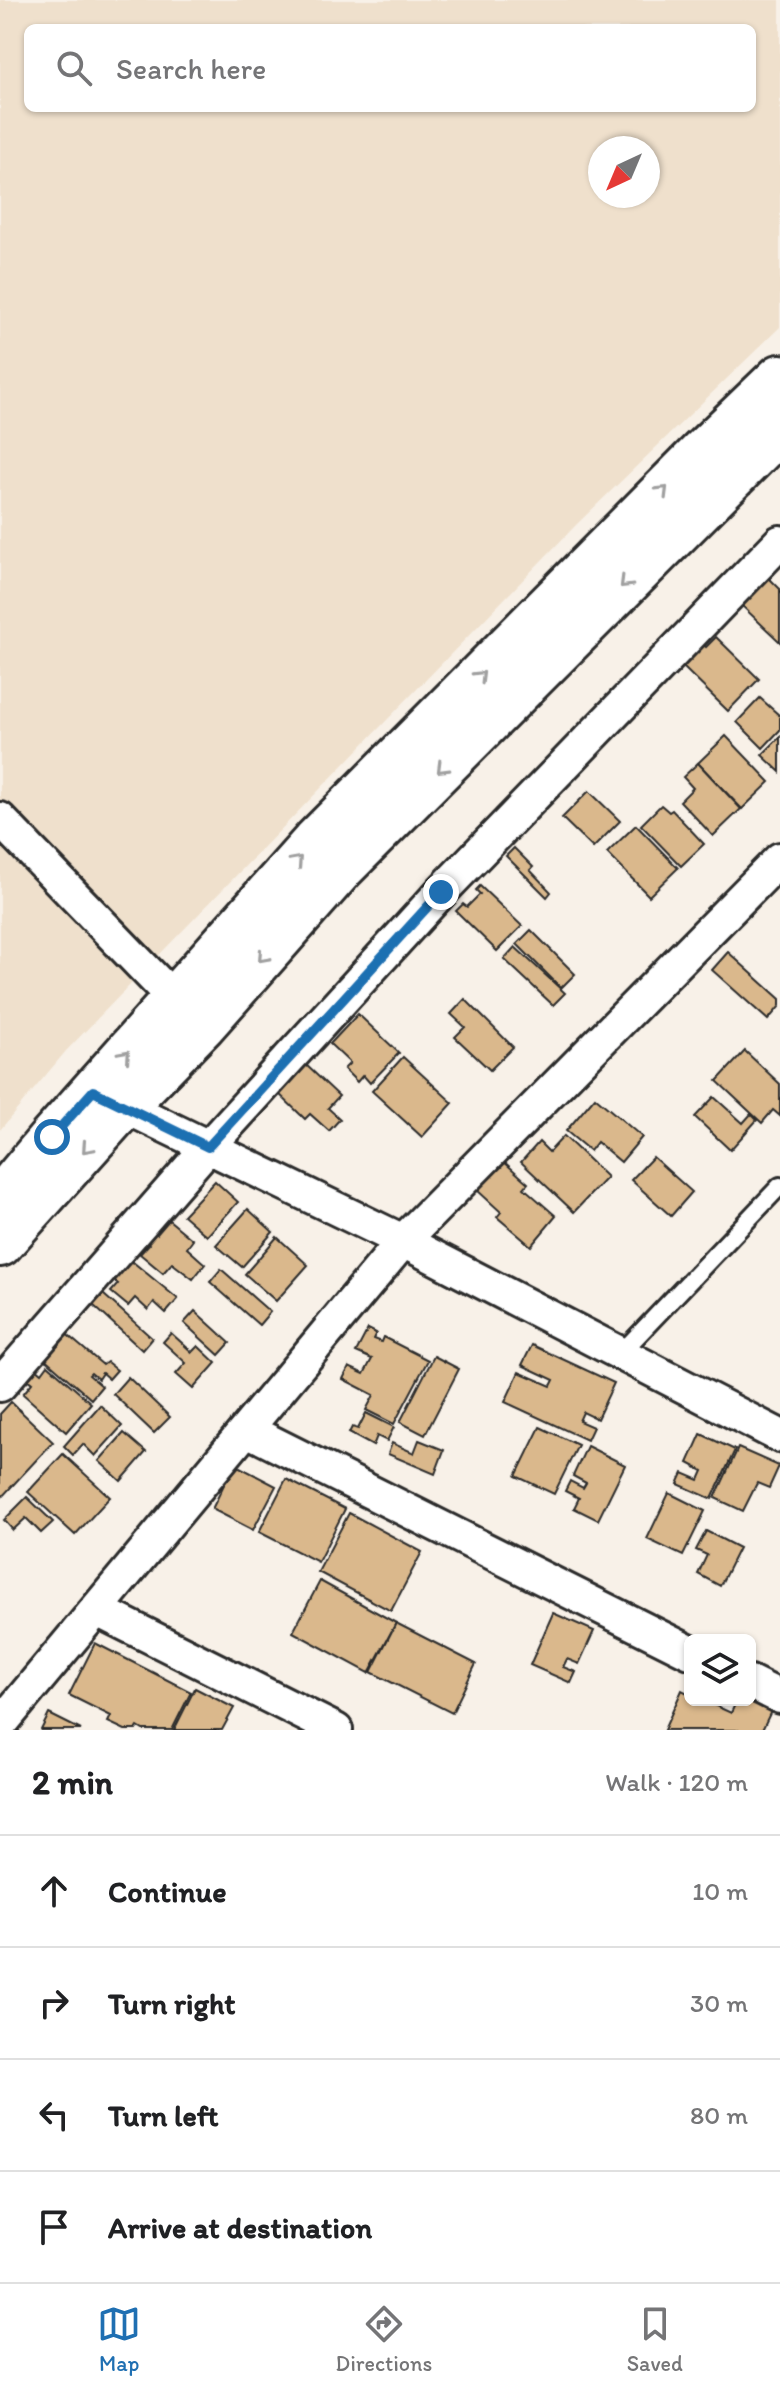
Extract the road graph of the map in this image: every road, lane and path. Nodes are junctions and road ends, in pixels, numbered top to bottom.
1 (780, 377) edge
2 (780, 430) edge
3 (780, 542) edge
4 (0, 819) edge
5 (780, 859) edge
6 (174, 999) junction
7 (109, 1099) junction
8 (208, 1147) junction
9 (780, 1186) edge
10 (0, 1199) edge
11 (403, 1241) junction
12 (0, 1244) edge
13 (620, 1354) junction
14 (0, 1385) edge
15 (247, 1430) junction
16 (780, 1436) edge
17 (97, 1610) junction
18 (684, 1649) edge
19 (756, 1685) edge
20 (780, 1697) edge
21 (0, 1725) edge
22 (336, 1730) edge

6 -> 1 street
2 -> 7 street
3 - 8 street
4 - 6 street
5 - 11 street
7 -> 6 street
7 - 8 street
7 - 10 street
7 -> 12 street
8 - 11 street
8 - 14 street
9 - 13 lane
11 - 13 street
11 - 15 street
13 - 16 street
15 - 17 street
15 - 18 street
17 - 21 street
17 - 22 street
19 - 20 street

